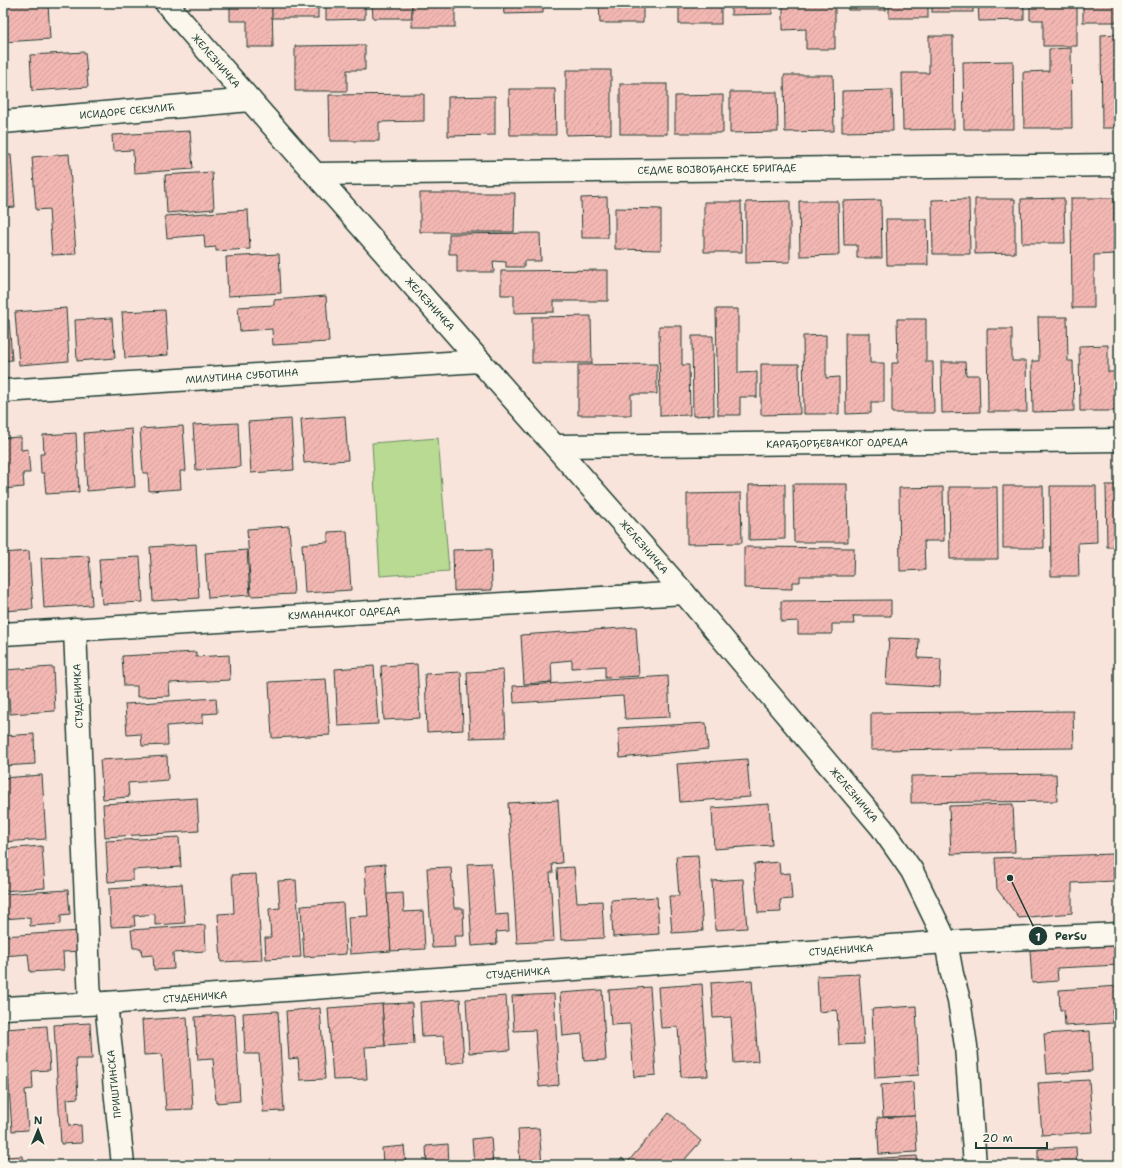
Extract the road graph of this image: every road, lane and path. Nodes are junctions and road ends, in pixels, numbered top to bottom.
1 (166, 3) edge
2 (250, 100) junction
3 (3, 122) edge
4 (1119, 165) edge
5 (315, 174) junction
6 (480, 360) junction
7 (3, 391) edge
8 (1119, 440) edge
9 (556, 446) junction
10 (684, 593) junction
11 (75, 629) junction
12 (3, 634) edge
13 (1119, 934) edge
14 (946, 942) junction
15 (98, 1003) junction
16 (3, 1008) edge
17 (123, 1165) edge
18 (975, 1165) edge

1 - 2 street, ЖЕЛЕЗНИЧКА
2 - 3 street, ИСИДОРЕ СЕКУЛИЋ
2 - 5 street, ЖЕЛЕЗНИЧКА
4 - 5 street, СЕДМЕ ВОЈВОЂАНСКЕ БРИГАДЕ
5 - 6 street, ЖЕЛЕЗНИЧКА
6 - 7 street, МИЛУТИНА СУБОТИНА
6 - 9 street, ЖЕЛЕЗНИЧКА
8 - 9 street, КАРАЂОРЂЕВАЧКОГ ОДРЕДА
9 - 10 street, ЖЕЛЕЗНИЧКА
10 - 11 street, КУМАНАЧКОГ ОДРЕДА
10 - 14 street, ЖЕЛЕЗНИЧКА
11 - 12 street, КУМАНАЧКОГ ОДРЕДА
11 - 15 street, СТУДЕНИЧКА
13 - 14 street, СТУДЕНИЧКА
14 - 15 street, СТУДЕНИЧКА
14 - 18 street, ЖЕЛЕЗНИЧКА
15 - 16 street, СТУДЕНИЧКА
15 - 17 street, ПРИШТИНСКА

